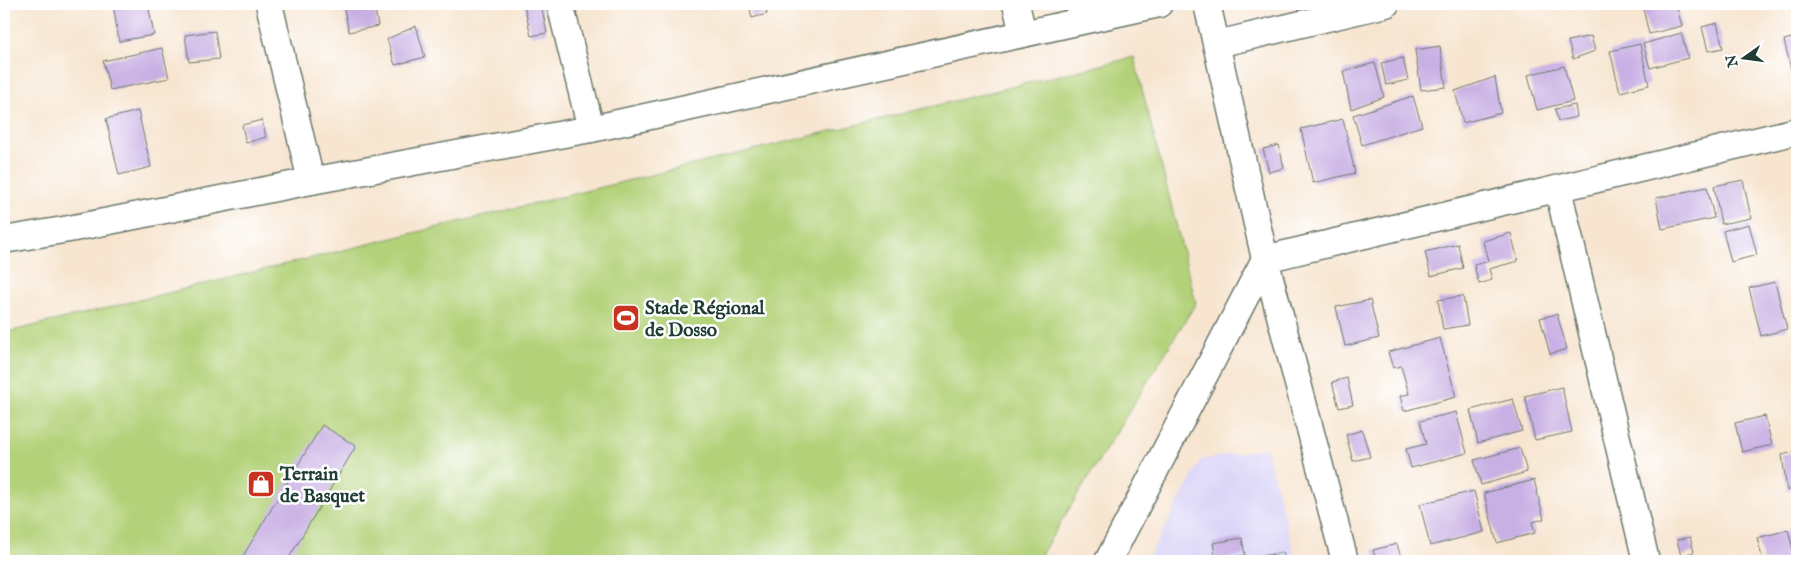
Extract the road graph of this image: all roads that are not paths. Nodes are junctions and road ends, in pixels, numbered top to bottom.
1 (269, 4) edge
2 (560, 4) edge
3 (1016, 4) edge
4 (1159, 4) edge
5 (1206, 4) edge
6 (1386, 4) edge
7 (1023, 34) junction
8 (1217, 44) junction
9 (591, 129) junction
10 (1797, 131) edge
11 (310, 181) junction
12 (1558, 189) junction
13 (4, 240) edge
14 (1265, 259) junction
15 (1108, 561) edge
16 (1345, 561) edge
17 (1646, 561) edge

1 - 11 street
2 - 9 street
3 - 7 street
4 - 7 street
5 - 8 street
6 - 8 street
7 - 9 street
8 - 14 street
9 - 11 street
10 - 12 street
11 - 13 street
12 - 14 street
12 - 17 street
14 - 15 street
14 - 16 street

